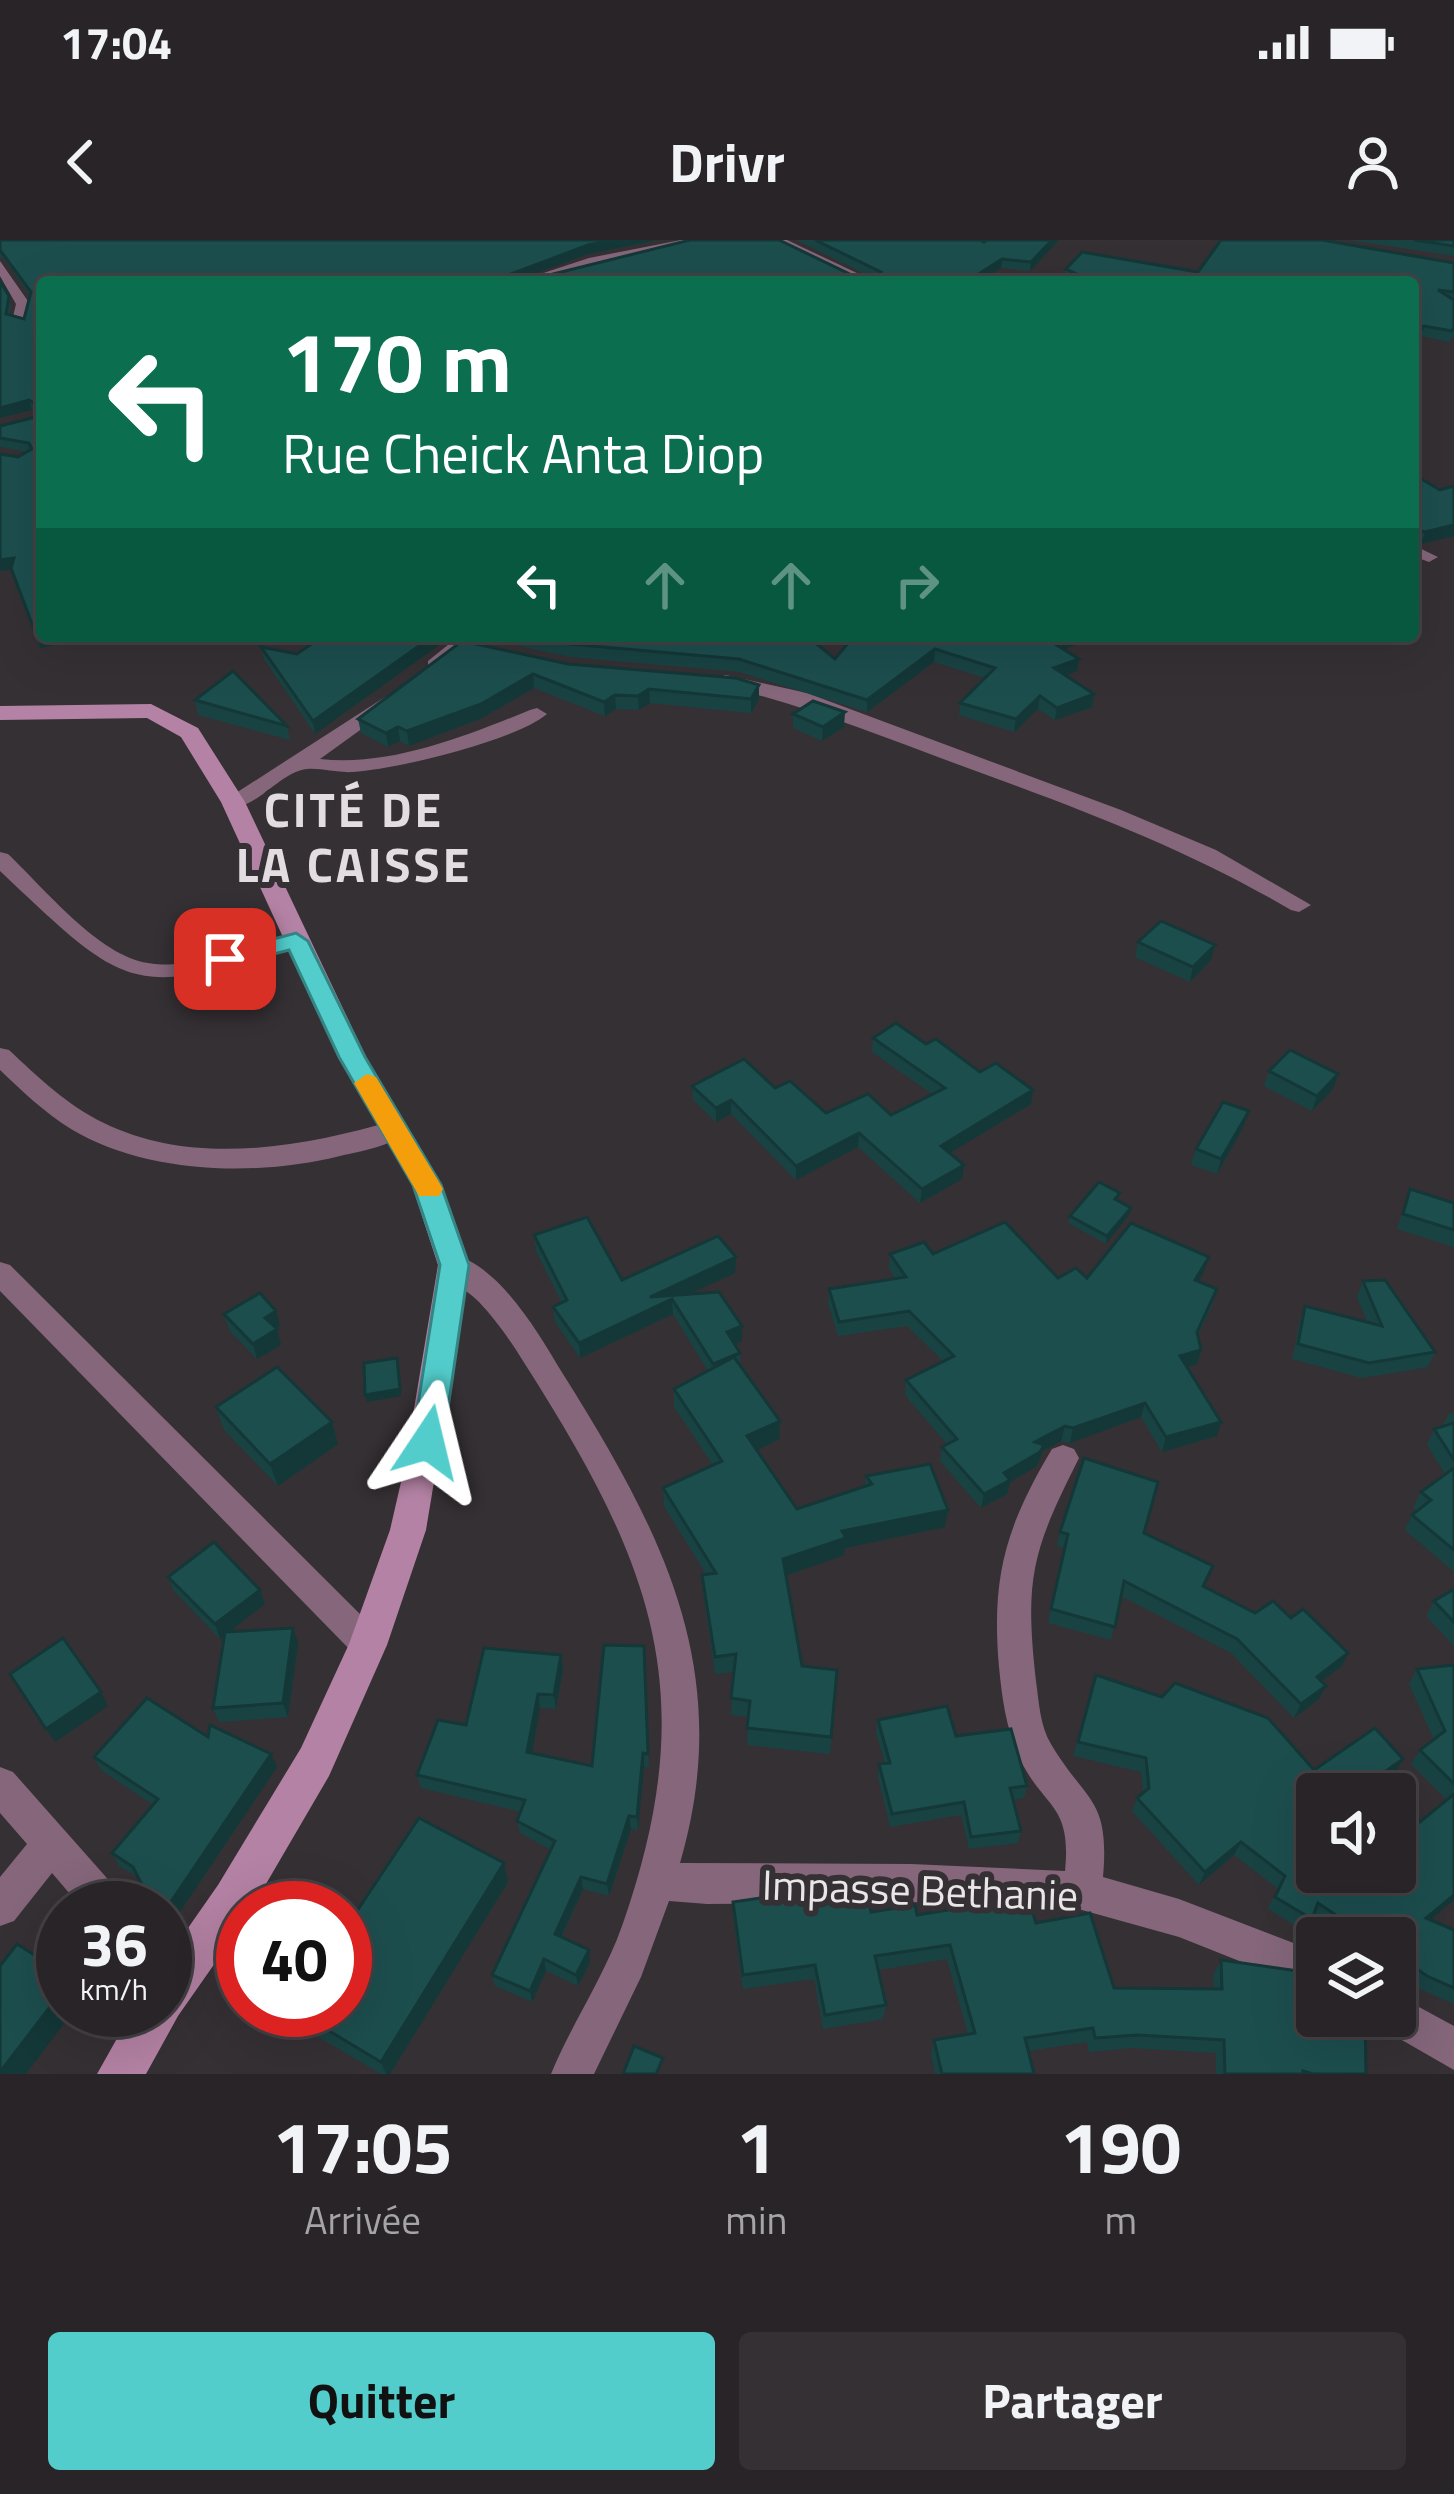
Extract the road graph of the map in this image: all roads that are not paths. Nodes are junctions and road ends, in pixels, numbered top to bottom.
1 (700, 240) edge
2 (777, 240) edge
3 (0, 265) edge
4 (543, 276) edge
5 (856, 276) edge
6 (0, 323) edge
7 (463, 642) edge
8 (471, 642) edge
9 (490, 649) edge
10 (710, 679) edge
11 (0, 713) edge
12 (537, 714) dead end
13 (302, 762) junction
14 (233, 802) junction
15 (0, 860) edge
16 (1299, 905) dead end
17 (296, 941) junction
18 (0, 1056) edge
19 (393, 1130) junction
20 (454, 1265) junction
21 (0, 1273) edge
22 (1064, 1458) dead end
23 (368, 1646) junction
24 (0, 1784) edge
25 (51, 1844) junction
26 (655, 1880) junction
27 (83, 1881) edge
28 (1082, 1892) junction
29 (0, 1907) edge
30 (192, 1956) edge
31 (1296, 1964) edge
32 (1416, 2030) edge
33 (141, 2037) edge
34 (1450, 2056) edge
35 (120, 2074) edge
36 (572, 2074) edge

1 - 4 street
2 - 5 street
3 - 6 street
7 - 13 street
8 - 9 street
10 - 16 street
11 - 14 street
12 - 13 street
13 - 14 street
14 - 17 street
15 - 17 street
17 - 19 street
18 - 19 street
19 - 20 street
20 - 23 street
20 - 26 street
21 - 23 street
22 - 28 street
23 - 30 street
24 - 25 street
25 - 27 street
25 - 29 street
26 - 28 street, Impasse Bethanie
26 - 36 street
28 - 31 street, Impasse Bethanie
32 - 34 street
33 - 35 street

